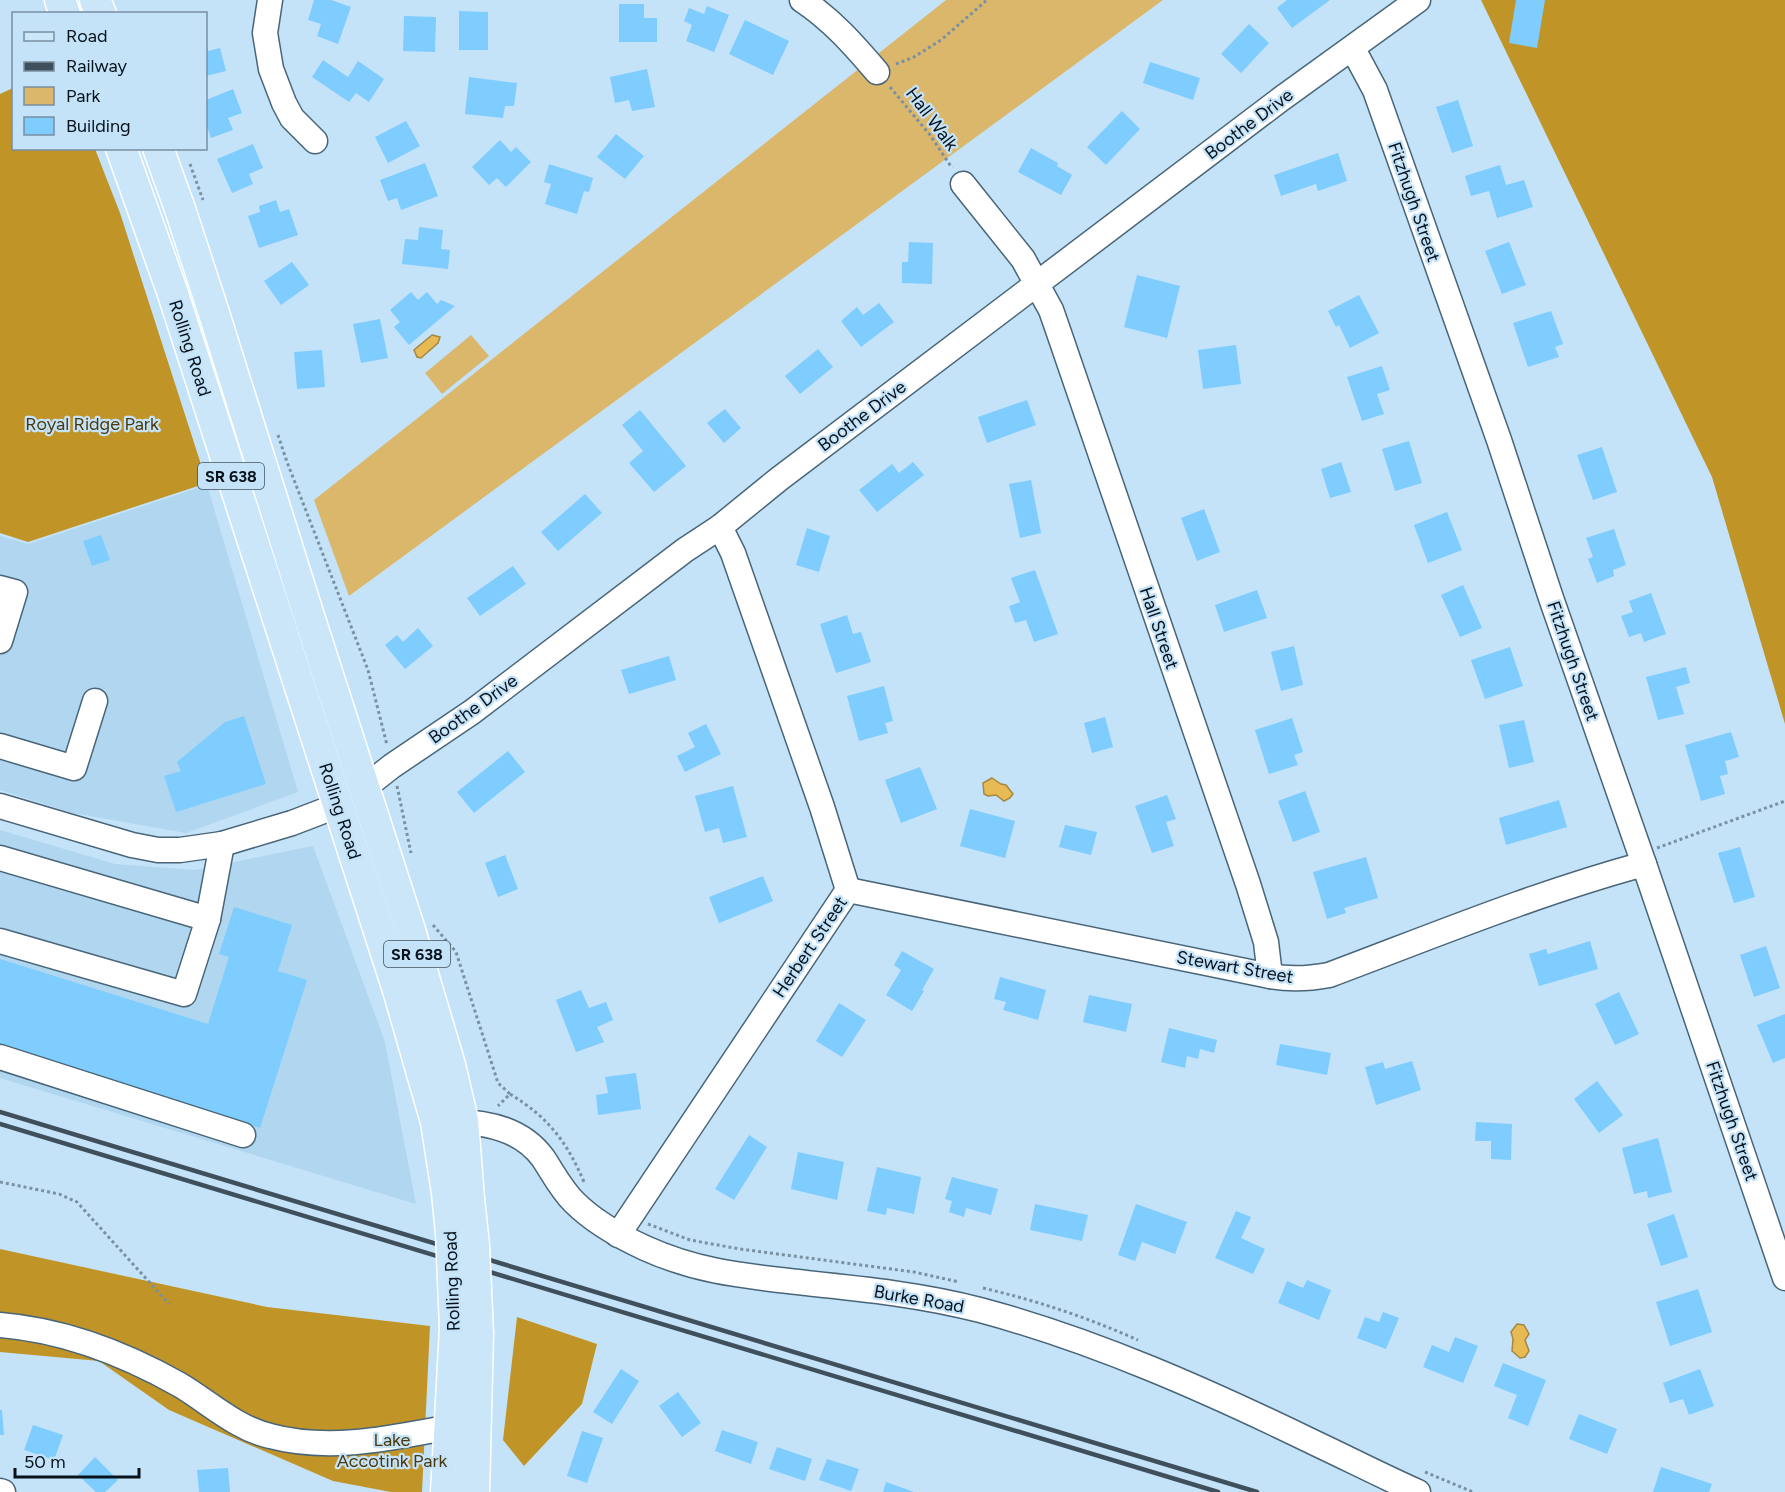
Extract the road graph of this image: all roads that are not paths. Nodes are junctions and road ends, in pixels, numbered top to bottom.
1 (270, 0) edge
2 (801, 0) edge
3 (1418, 0) edge
4 (1353, 49) junction
5 (878, 72) road end
6 (315, 141) dead end
7 (122, 150) edge
8 (159, 150) edge
9 (963, 184) road end
10 (1036, 284) junction
11 (720, 527) junction
12 (0, 588) edge
13 (0, 641) edge
14 (96, 701) dead end
15 (0, 746) edge
16 (364, 788) junction
17 (339, 805) junction
18 (0, 806) edge
19 (222, 844) junction
20 (0, 858) edge
21 (1642, 859) junction
22 (848, 890) junction
23 (208, 919) junction
24 (0, 941) edge
25 (1270, 976) junction
26 (0, 1057) edge
27 (462, 1123) junction
28 (243, 1135) dead end
29 (618, 1235) junction
30 (1785, 1278) edge
31 (0, 1325) edge
32 (466, 1331) junction
33 (450, 1427) junction
34 (446, 1492) edge
35 (474, 1492) edge
36 (1418, 1492) edge

1 - 6 street
2 - 5 street
3 - 4 street, Boothe Drive
4 - 10 street, Boothe Drive
4 - 21 street, Fitzhugh Street
7 - 17 main road, Rolling Road / SR 638
8 - 16 main road, Rolling Road / SR 638
9 - 10 street, Hall Street
10 - 11 street, Boothe Drive
10 - 25 street, Hall Street
11 - 16 street, Boothe Drive
11 - 22 street, Herbert Street
12 - 13 street
14 - 15 street
16 - 17 street, Boothe Drive
16 - 27 main road, Rolling Road / SR 638
17 - 19 street, Boothe Drive
17 - 27 main road, Rolling Road / SR 638
18 - 19 street, Boothe Drive
19 - 23 street
20 - 23 street
21 - 25 street, Stewart Street
21 - 30 street, Fitzhugh Street
22 - 25 street, Stewart Street
22 - 29 street, Herbert Street
23 - 24 street
26 - 28 street
27 - 29 street, Burke Road
27 - 32 main road, Rolling Road / SR 638, bridge
29 - 36 street, Burke Road
31 - 33 street
32 - 33 main road, Rolling Road / SR 638
32 - 35 main road, Rolling Road / SR 638
33 - 34 main road, Rolling Road / SR 638

